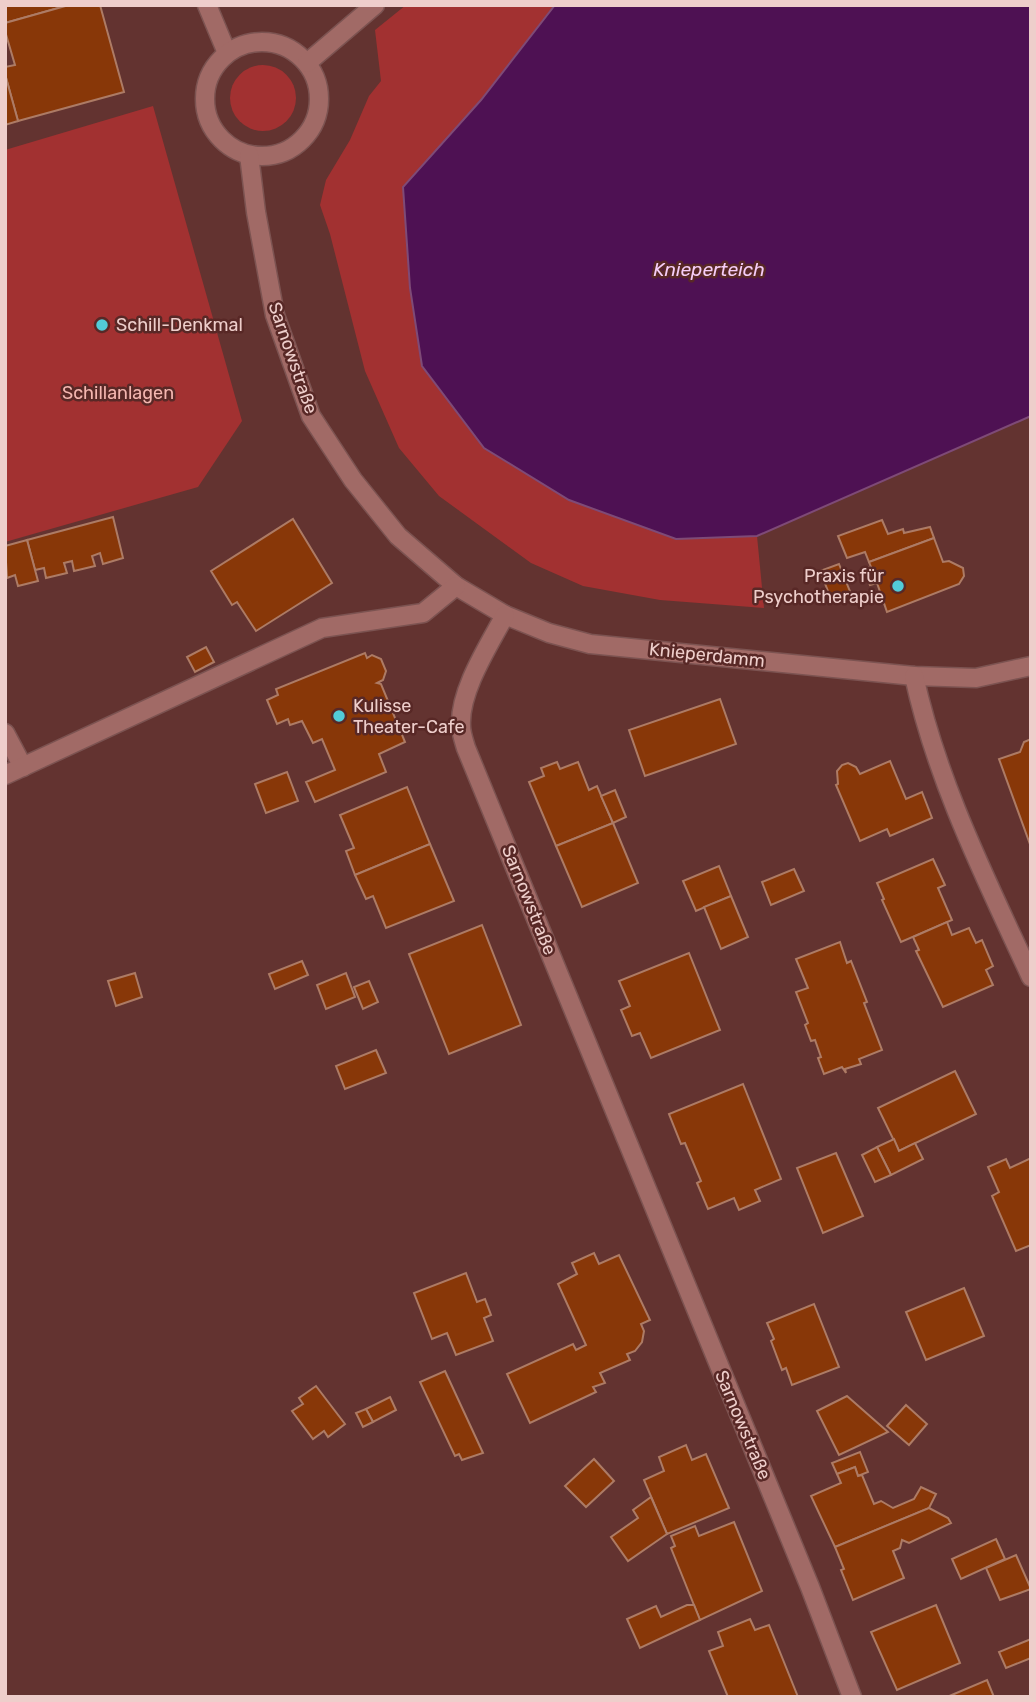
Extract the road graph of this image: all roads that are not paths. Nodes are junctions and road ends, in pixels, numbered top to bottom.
1 (207, 5) edge
2 (375, 5) edge
3 (227, 53) junction
4 (307, 63) junction
5 (249, 155) junction
6 (456, 586) junction
7 (505, 615) junction
8 (1031, 666) edge
9 (914, 676) junction
10 (5, 733) edge
11 (23, 767) junction
12 (5, 775) edge
13 (1031, 977) edge
14 (852, 1697) edge

1 - 3 street
2 - 4 street
3 - 4 street
3 - 5 street
4 - 5 street
5 - 6 street, Sarnowstraße
6 - 7 street, Sarnowstraße
6 - 11 street
7 - 9 street, Knieperdamm
7 - 14 street, Sarnowstraße
8 - 9 street, Knieperdamm
9 - 13 street
10 - 11 street
11 - 12 street

